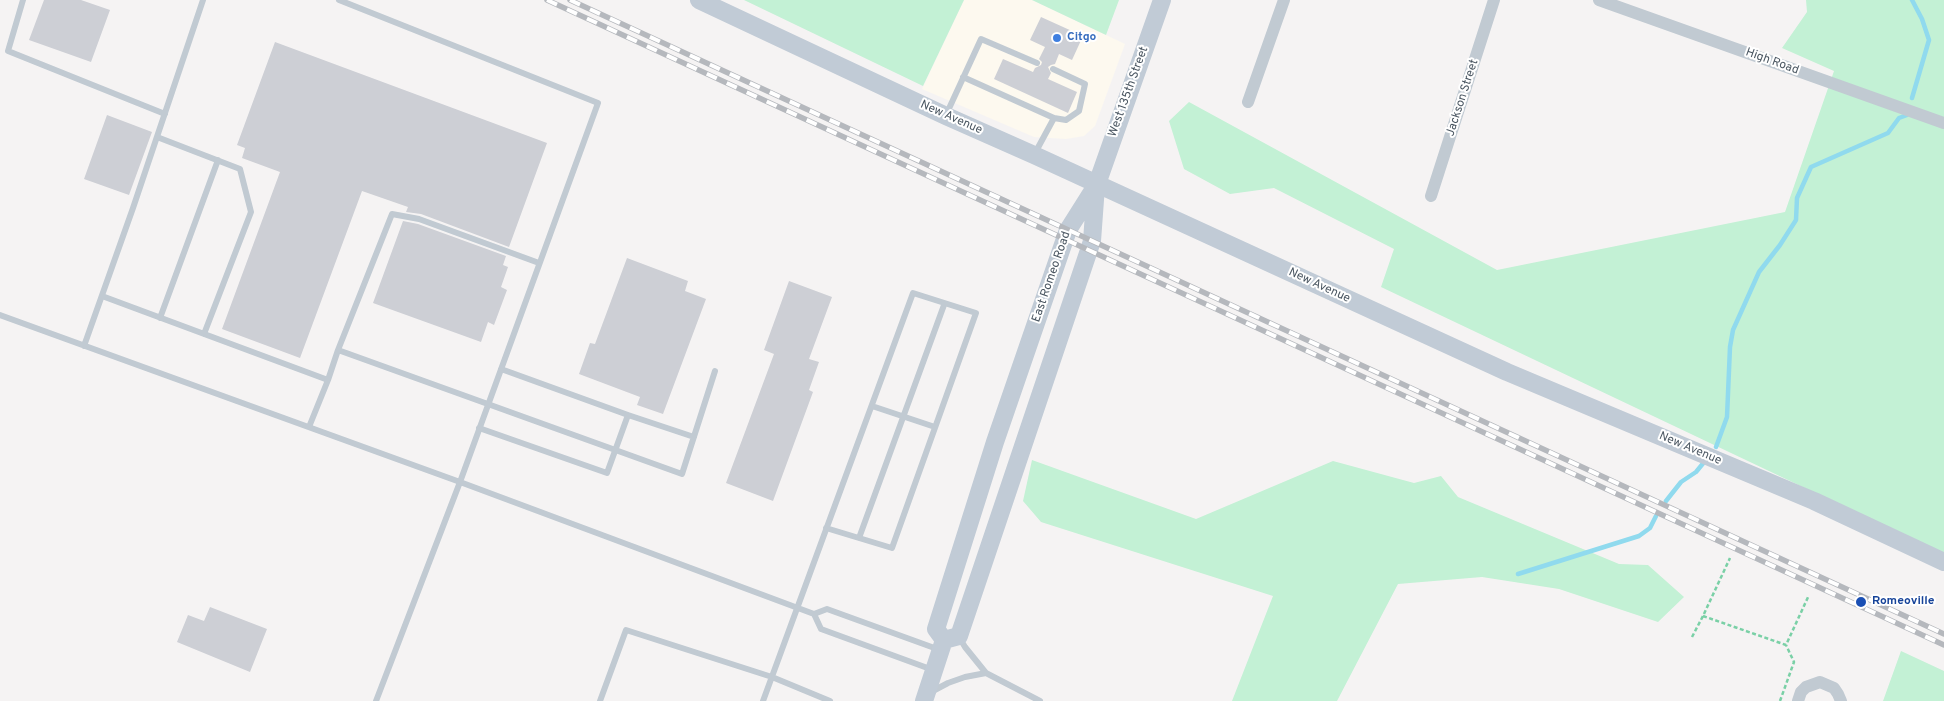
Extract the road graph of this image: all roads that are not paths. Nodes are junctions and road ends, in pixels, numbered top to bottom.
1 (23, 0) edge
2 (203, 0) edge
3 (339, 0) edge
4 (699, 0) edge
5 (1162, 0) edge
6 (1284, 0) edge
7 (1494, 0) edge
8 (1599, 0) edge
9 (1037, 63) dead end
10 (1052, 69) dead end
11 (963, 78) junction
12 (1248, 102) dead end
13 (165, 114) junction
14 (946, 116) junction
15 (1054, 118) junction
16 (1944, 123) edge
17 (157, 138) junction
18 (1034, 155) junction
19 (218, 160) junction
20 (1097, 184) junction
21 (1431, 196) dead end
22 (540, 263) junction
23 (102, 296) junction
24 (944, 304) junction
25 (0, 315) edge
26 (160, 318) junction
27 (204, 334) junction
28 (84, 346) junction
29 (338, 350) junction
30 (501, 369) junction
31 (715, 371) dead end
32 (328, 380) junction
33 (488, 405) junction
34 (872, 406) junction
35 (628, 415) junction
36 (903, 416) junction
37 (309, 427) junction
38 (935, 427) junction
39 (479, 428) junction
40 (694, 437) junction
41 (616, 449) junction
42 (460, 482) junction
43 (826, 528) junction
44 (859, 538) junction
45 (1944, 562) edge
46 (797, 607) junction
47 (814, 614) junction
48 (948, 642) junction
49 (934, 670) junction
50 (986, 673) junction
51 (772, 677) junction
52 (925, 698) edge
53 (376, 701) edge
54 (600, 701) edge
55 (764, 701) edge
56 (830, 701) edge
57 (1040, 701) edge
58 (1798, 701) edge
59 (1841, 701) edge

1 - 13 lane
2 - 13 lane
3 - 22 lane
4 - 14 main road, New Avenue
5 - 20 main road, West 135th Street
6 - 12 street
7 - 21 street, Jackson Street
8 - 16 street, High Road
9 - 11 lane
10 - 15 lane
11 - 14 lane
11 - 15 lane
13 - 17 lane
14 - 18 main road, New Avenue
15 - 18 lane
17 - 19 lane
17 - 23 lane
18 - 20 main road, New Avenue
19 - 26 lane
19 - 27 lane
20 - 45 main road, New Avenue
20 - 48 main road, East Romeo Road
20 - 48 main road, East Romeo Road
22 - 29 lane
22 - 30 lane
23 - 26 lane
23 - 28 lane
24 - 34 lane
24 - 36 lane
24 - 38 lane
25 - 28 lane
26 - 27 lane
27 - 32 lane
28 - 37 lane
29 - 32 lane
29 - 33 lane
30 - 33 lane
30 - 35 lane
31 - 40 lane
32 - 37 lane
33 - 39 lane
33 - 41 lane
34 - 36 lane
34 - 43 lane
35 - 40 lane
35 - 41 lane
36 - 38 lane
36 - 44 lane
37 - 42 lane
38 - 44 lane
39 - 41 lane
39 - 42 lane
40 - 41 lane
42 - 46 lane
42 - 53 lane
43 - 44 lane
43 - 46 lane
46 - 47 lane
46 - 51 lane
47 - 48 lane
47 - 49 lane
48 - 49 main road, East Romeo Road
48 - 50 lane
49 - 52 main road, East Romeo Road
50 - 52 lane
50 - 57 lane
51 - 54 lane
51 - 55 lane
51 - 56 lane
58 - 59 street

